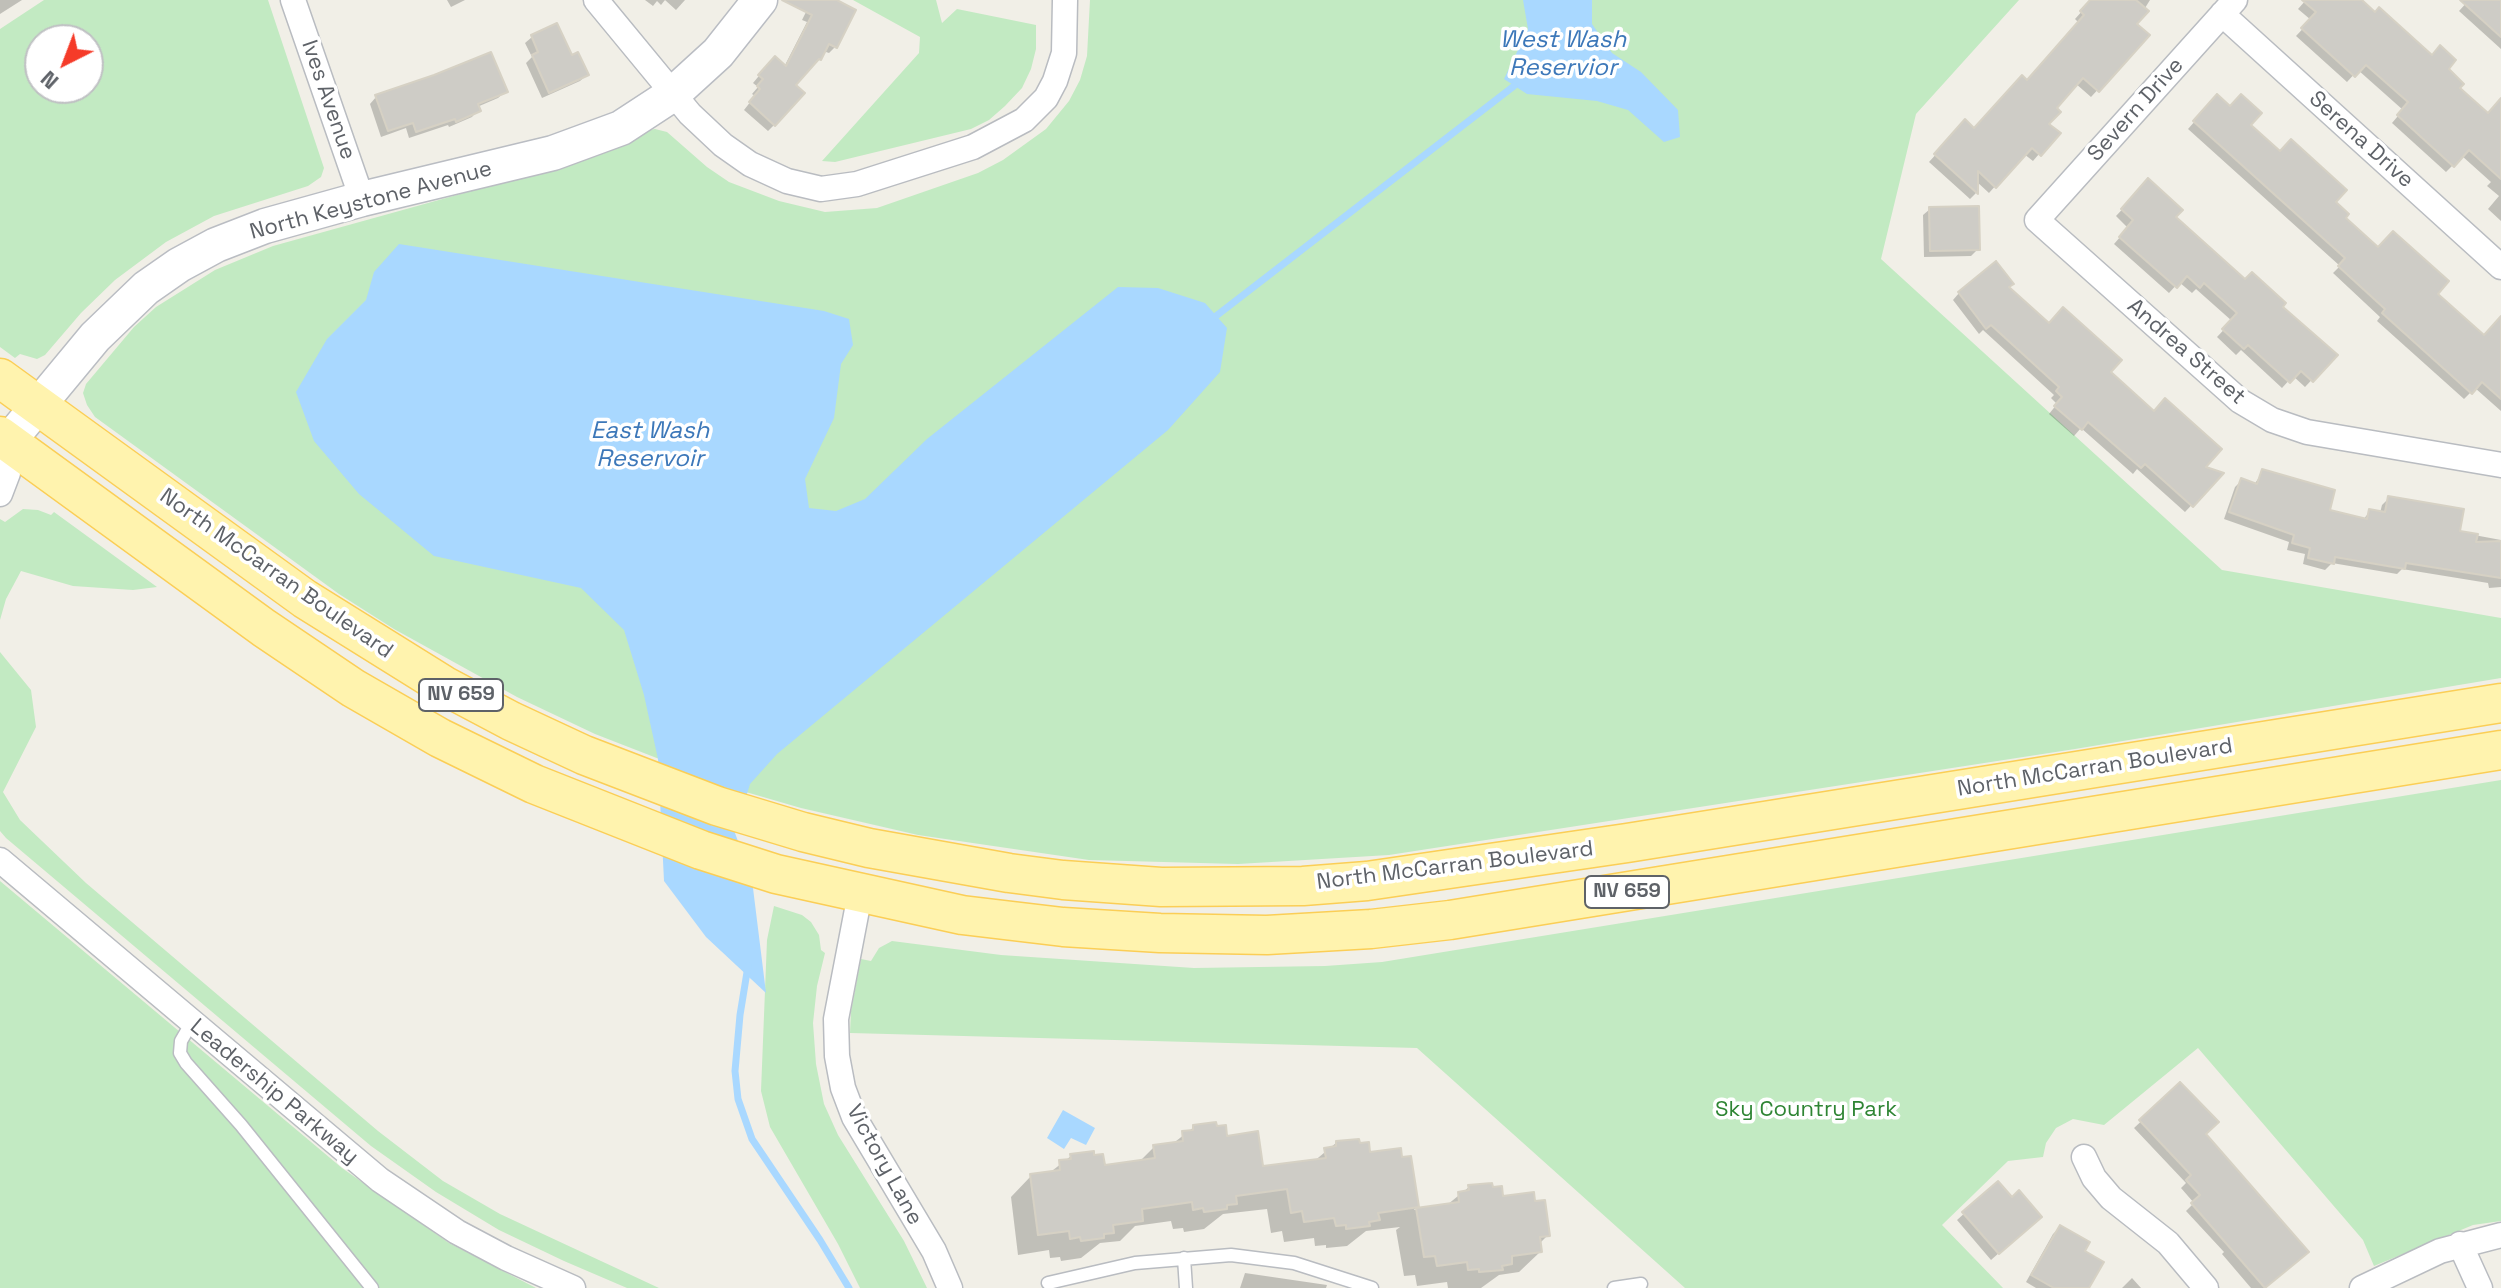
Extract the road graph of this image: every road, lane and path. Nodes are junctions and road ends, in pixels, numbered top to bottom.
1 (293, 0) edge
2 (596, 0) edge
3 (760, 0) edge
4 (1065, 0) edge
5 (2228, 7) edge
6 (673, 94) junction
7 (362, 199) junction
8 (2037, 220) joint
9 (2501, 267) edge
10 (0, 378) edge
11 (38, 405) junction
12 (3, 442) edge
13 (2501, 465) edge
14 (0, 494) edge
15 (2501, 703) edge
16 (2501, 750) edge
17 (869, 848) junction
18 (0, 860) edge
19 (943, 863) junction
20 (776, 874) junction
21 (860, 894) junction
22 (192, 1022) junction
23 (2084, 1157) dead end
24 (2501, 1235) edge
25 (2460, 1244) junction
26 (1184, 1258) junction
27 (1048, 1283) dead end
28 (1641, 1284) dead end
29 (372, 1288) edge
30 (573, 1288) edge
31 (950, 1288) edge
32 (1186, 1288) edge
33 (1372, 1288) edge
34 (1614, 1288) edge
35 (2206, 1288) edge
36 (2362, 1288) edge
37 (2480, 1288) edge

1 - 7 street, Ives Avenue
2 - 6 street
3 - 6 street, North Keystone Avenue
4 - 6 street
5 - 8 street, Severn Drive
5 - 9 street, Serena Drive
6 - 7 street, North Keystone Avenue
7 - 11 street, North Keystone Avenue
8 - 13 street, Andrea Street
10 - 11 main road, North McCarran Boulevard / NV 659
11 - 12 street, North Keystone Avenue
11 - 17 main road, North McCarran Boulevard / NV 659
12 - 14 street
12 - 20 main road, NV 659
15 - 19 main road, North McCarran Boulevard / NV 659
16 - 21 main road, NV 659
17 - 19 main road, North McCarran Boulevard / NV 659
17 - 20 main road
18 - 22 street, Leadership Parkway
19 - 21 main road
20 - 21 main road, NV 659
21 - 31 street, Victory Lane
22 - 29 lane
22 - 30 street, Leadership Parkway
23 - 35 street
24 - 25 street
25 - 36 street
25 - 37 street
26 - 27 lane
26 - 32 lane
26 - 33 lane
28 - 34 lane

